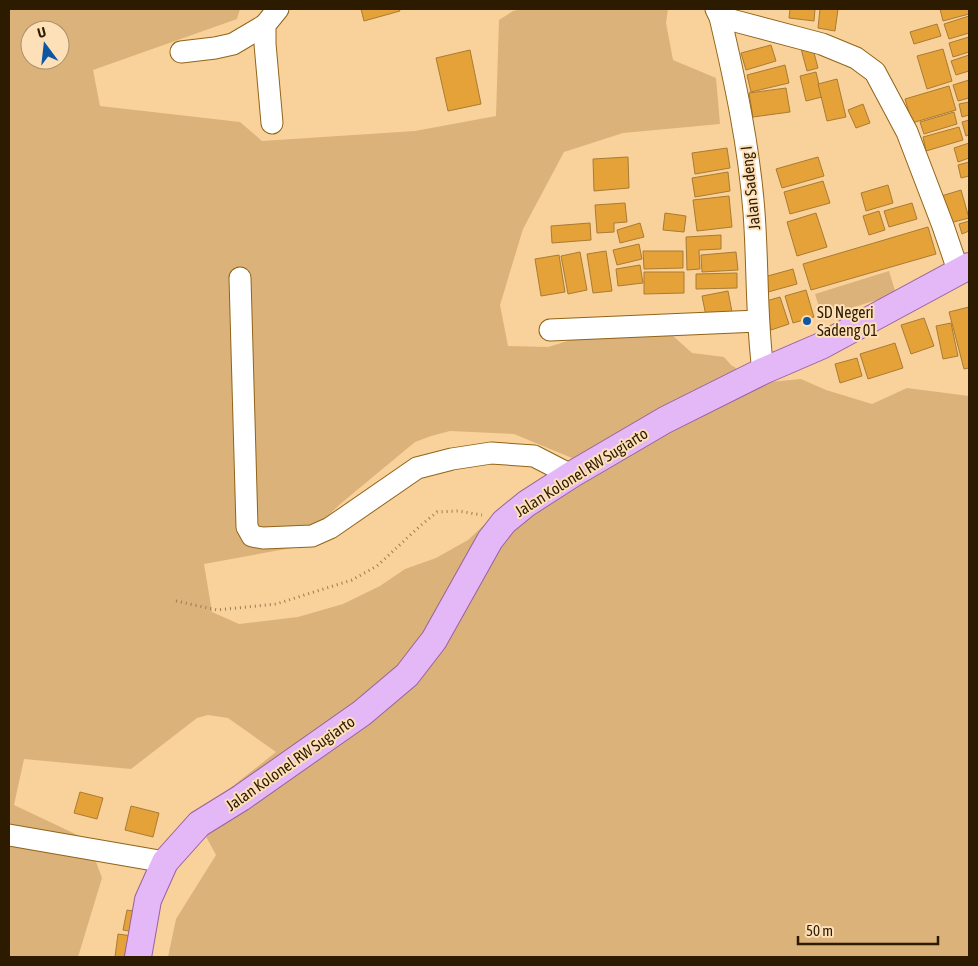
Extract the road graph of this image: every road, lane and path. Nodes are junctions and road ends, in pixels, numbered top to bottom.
1 (718, 13) edge
2 (272, 17) edge
3 (181, 52) dead end
4 (272, 123) dead end
5 (964, 269) edge
6 (240, 278) dead end
7 (758, 321) junction
8 (550, 330) dead end
9 (763, 371) junction
10 (570, 475) junction
11 (504, 522) junction
12 (176, 601) dead end
13 (9, 835) edge
14 (163, 865) junction
15 (138, 957) edge

1 - 5 street
1 - 7 street, Jalan Sadeng I
2 - 3 street
2 - 4 street
5 - 9 main road, Jalan Kolonel RW Sugiarto
6 - 10 street
7 - 8 street
7 - 9 street, Jalan Sadeng I
9 - 10 main road, Jalan Kolonel RW Sugiarto
10 - 11 main road, Jalan Kolonel RW Sugiarto
11 - 12 path
11 - 14 main road, Jalan Kolonel RW Sugiarto
13 - 14 street
14 - 15 main road, Jalan Kolonel RW Sugiarto

